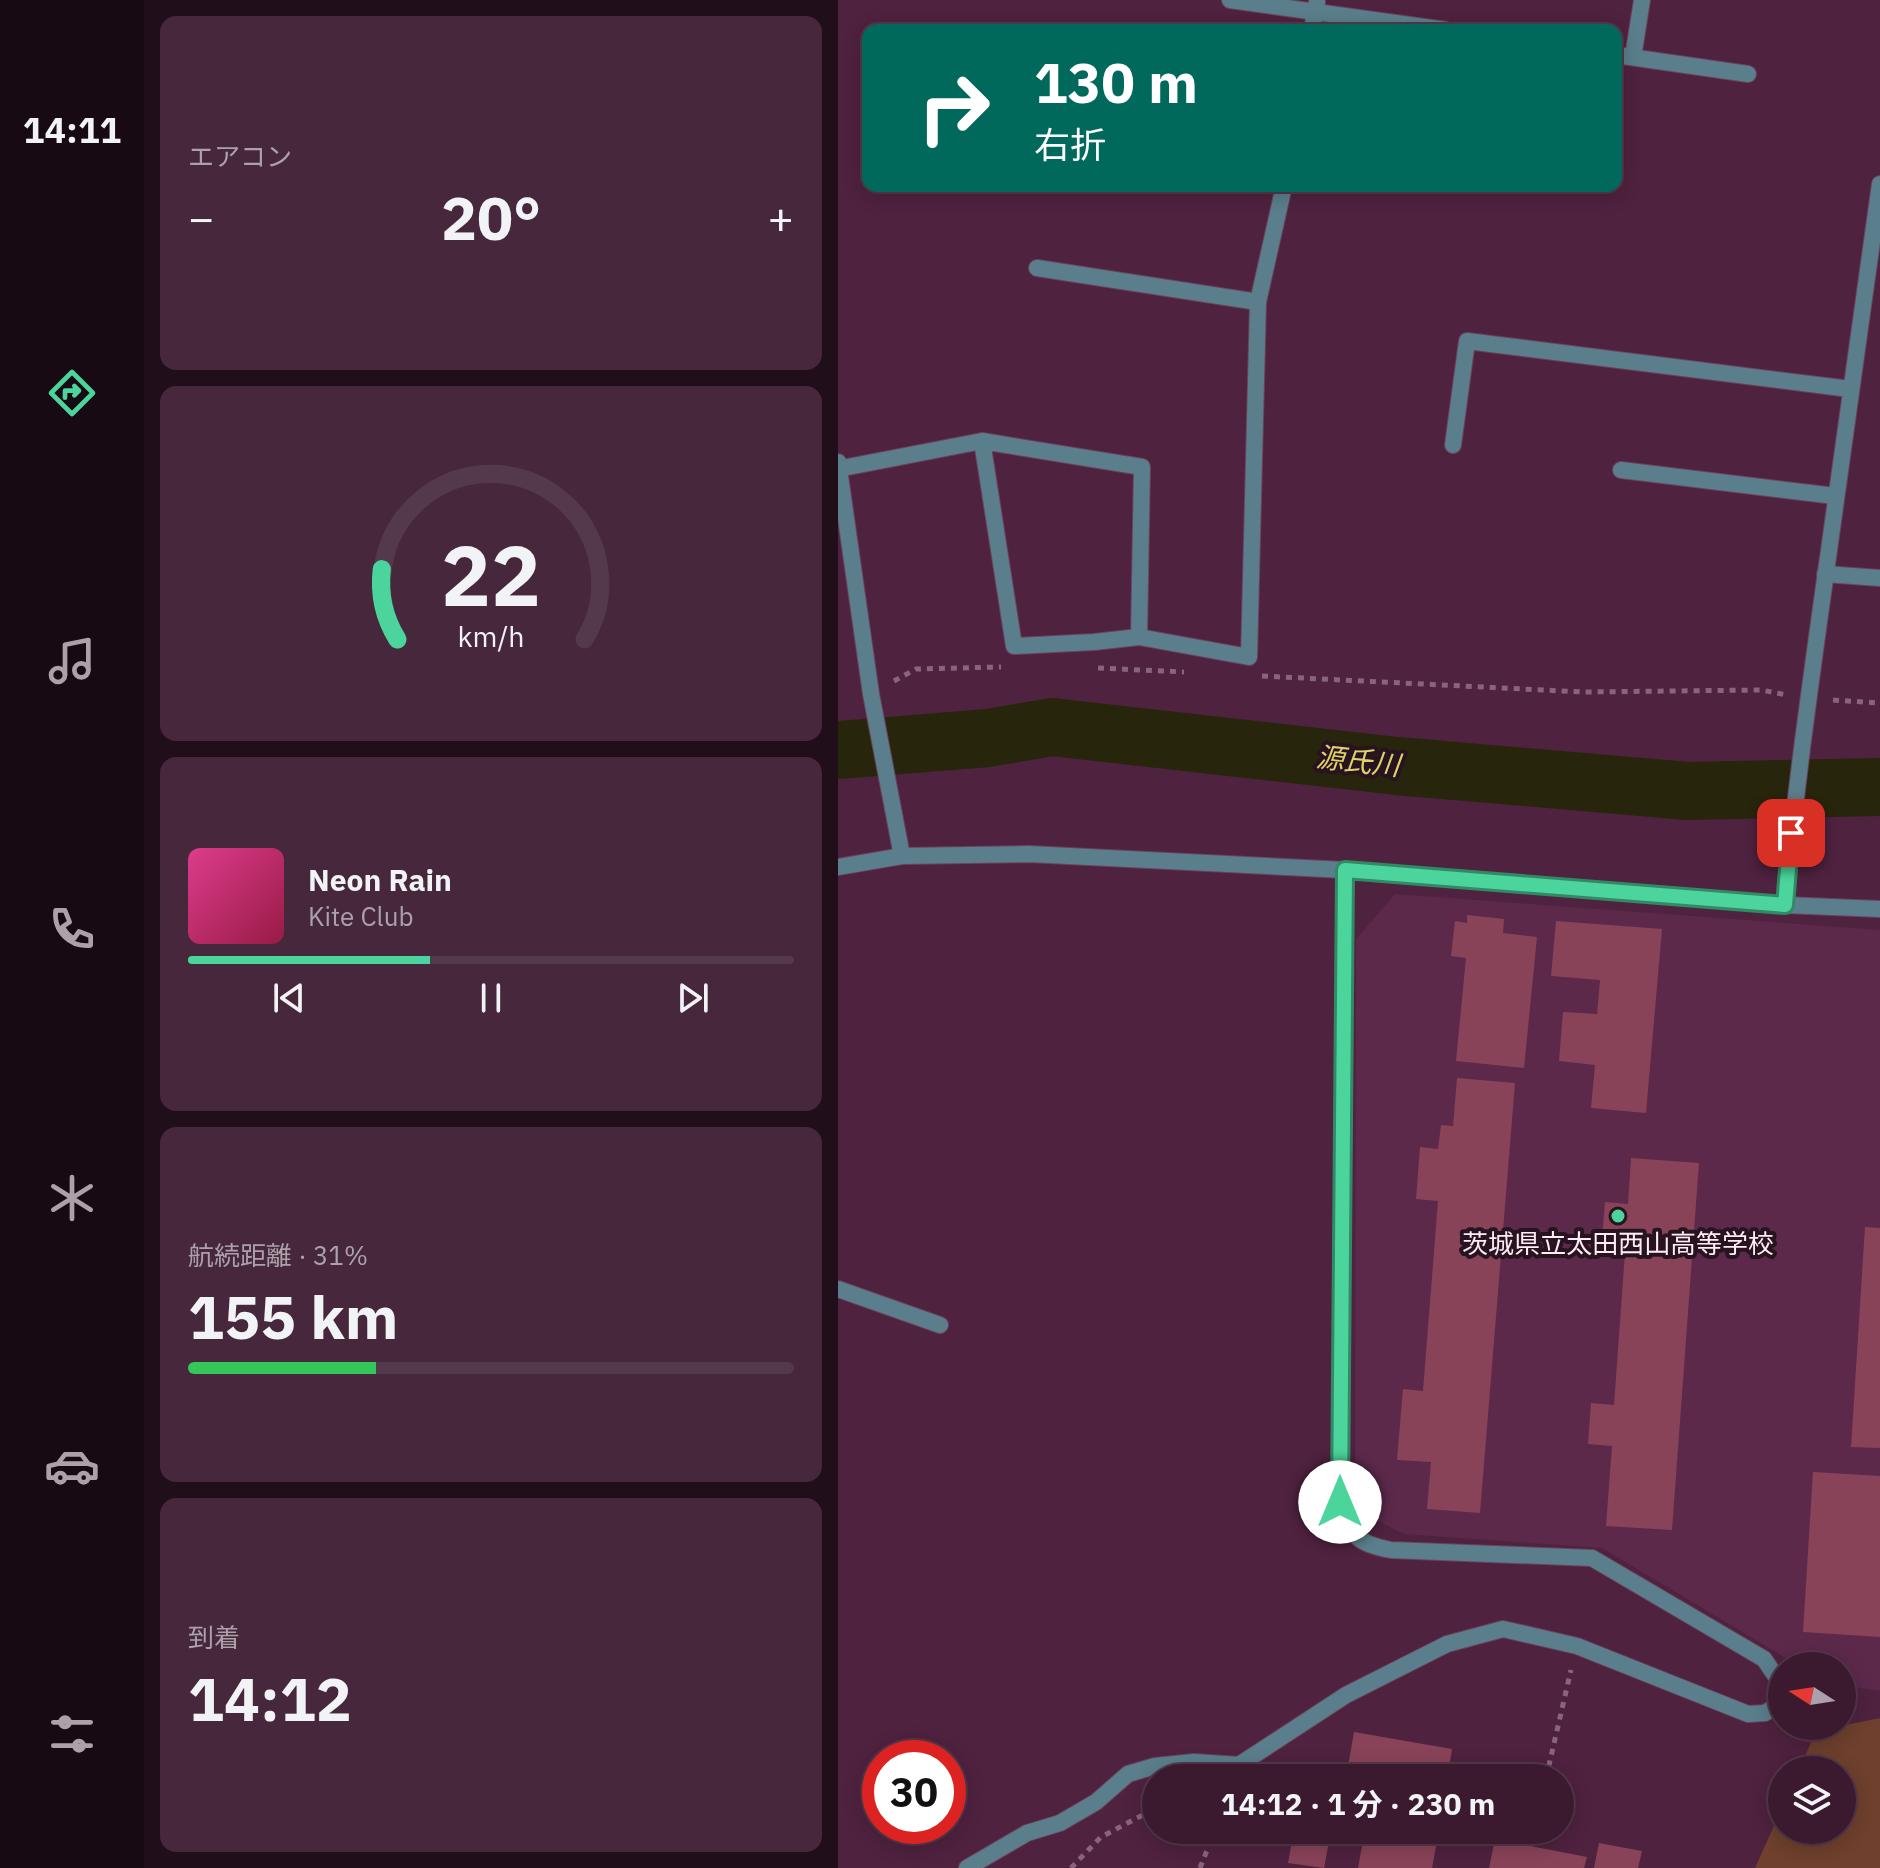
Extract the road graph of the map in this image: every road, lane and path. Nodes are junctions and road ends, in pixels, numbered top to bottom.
1 (1230, 0) edge
2 (1642, 0) edge
3 (1316, 5) edge
4 (1415, 24) edge
5 (1624, 56) edge
6 (1748, 74) dead end
7 (1880, 184) edge
8 (1283, 192) edge
9 (1037, 268) dead end
10 (1258, 302) junction
11 (1850, 389) junction
12 (982, 441) junction
13 (1453, 445) dead end
14 (838, 462) edge
15 (838, 469) edge
16 (1621, 470) dead end
17 (1835, 496) junction
18 (1825, 574) junction
19 (1880, 578) edge
20 (1139, 637) junction
21 (1002, 667) dead end
22 (1093, 668) dead end
23 (1188, 673) dead end
24 (1251, 676) dead end
25 (871, 694) junction
26 (1808, 698) junction
27 (1880, 703) edge
28 (902, 856) junction
29 (838, 867) edge
30 (1345, 870) junction
31 (1785, 905) junction
32 (1880, 909) edge
33 (838, 1289) edge
34 (940, 1325) dead end
35 (1577, 1646) junction
36 (1549, 1764) edge
37 (1142, 1815) edge
38 (1209, 1844) edge
39 (967, 1868) edge
40 (1071, 1868) edge
41 (1200, 1868) edge

1 - 3 street
2 - 5 street
3 - 4 street
5 - 6 street
7 - 11 street
8 - 10 street
9 - 10 street
10 - 20 street
11 - 13 street
11 - 17 street
12 - 15 street
12 - 20 street
12 - 20 street
14 - 15 street
15 - 25 street
16 - 17 street
17 - 18 street
18 - 19 street
18 - 26 street
21 - 25 path
22 - 23 path
24 - 26 path
25 - 28 street
26 - 27 path
26 - 31 street
28 - 29 street
28 - 30 street
30 - 31 street
30 - 35 street
31 - 32 street
33 - 34 street
35 - 36 path
35 - 39 street
37 - 40 path
38 - 41 path

